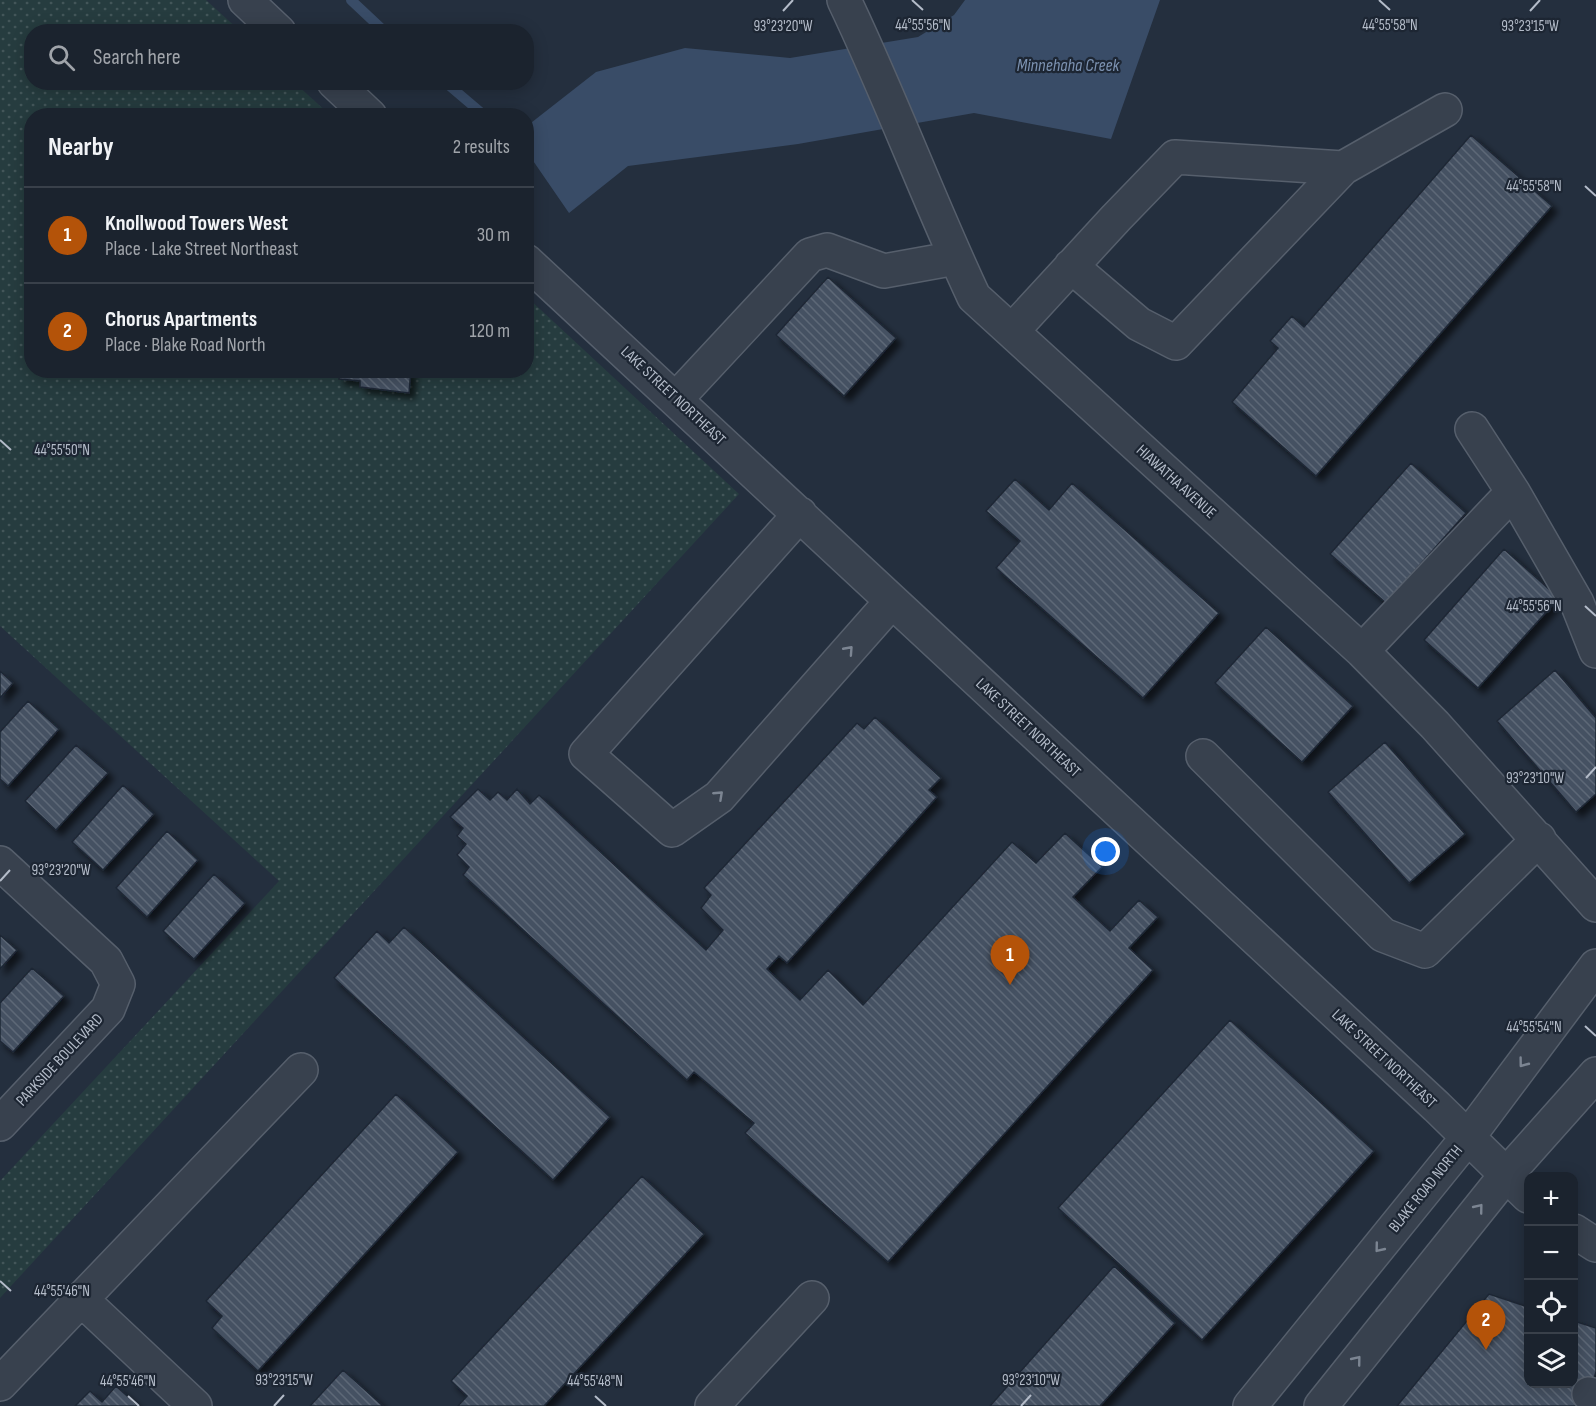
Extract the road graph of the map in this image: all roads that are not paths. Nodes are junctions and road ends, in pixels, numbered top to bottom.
1 (245, 0) edge
2 (844, 0) edge
3 (270, 24) edge
4 (342, 90) edge
5 (362, 108) edge
6 (1445, 110) dead end
7 (1342, 168) junction
8 (956, 258) junction
9 (1071, 266) junction
10 (534, 268) edge
11 (1011, 331) junction
12 (676, 399) junction
13 (1472, 429) dead end
14 (1513, 492) junction
15 (800, 514) junction
16 (892, 601) junction
17 (1362, 651) junction
18 (1596, 651) edge
19 (1203, 756) dead end
20 (1539, 839) junction
21 (0, 863) edge
22 (1596, 906) edge
23 (1596, 966) edge
24 (301, 1070) dead end
25 (1596, 1074) edge
26 (0, 1124) edge
27 (1468, 1137) junction
28 (1517, 1186) edge
29 (1578, 1234) edge
30 (1596, 1245) edge
31 (812, 1298) dead end
32 (81, 1299) junction
33 (0, 1384) edge
34 (195, 1406) edge
35 (712, 1406) edge
36 (1250, 1406) edge
37 (1321, 1406) edge

1 - 3 street
2 - 8 street, HIAWATHA AVENUE
4 - 5 street
6 - 7 street
7 - 9 street
7 - 9 street
8 - 11 street, HIAWATHA AVENUE
8 - 12 street
9 - 11 street
10 - 12 street, LAKE STREET NORTHEAST
11 - 17 street, HIAWATHA AVENUE
12 - 15 street, LAKE STREET NORTHEAST
13 - 14 street
14 - 17 street
14 - 18 street
15 - 16 street, LAKE STREET NORTHEAST
15 -> 16 street
16 - 27 street, LAKE STREET NORTHEAST
17 - 20 street, HIAWATHA AVENUE
19 - 20 street
20 - 22 street, HIAWATHA AVENUE
21 - 26 street, PARKSIDE BOULEVARD
23 -> 27 street, BLAKE ROAD NORTH
24 - 32 street
25 - 28 street
27 - 28 street, LAKE STREET NORTHEAST
27 -> 36 street, BLAKE ROAD NORTH
37 -> 28 street
29 - 30 street
31 - 35 street
32 - 33 street
32 - 34 street

